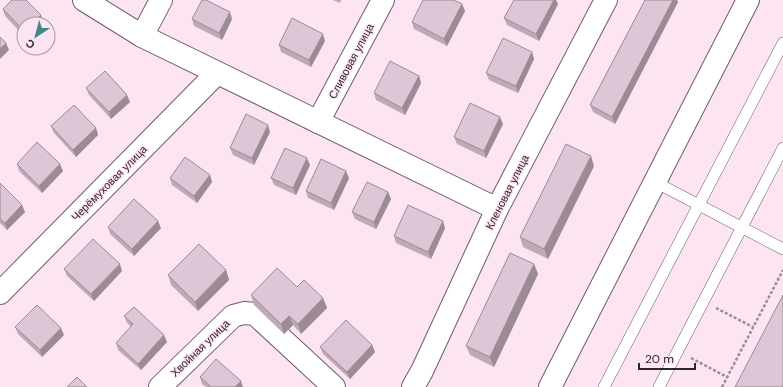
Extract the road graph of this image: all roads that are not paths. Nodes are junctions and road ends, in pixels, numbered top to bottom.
1 (84, 0) edge
2 (161, 0) edge
3 (383, 0) edge
4 (606, 0) edge
5 (748, 0) edge
6 (142, 36) junction
7 (783, 43) edge
8 (218, 73) junction
9 (318, 122) junction
10 (783, 148) edge
11 (655, 182) junction
12 (699, 205) junction
13 (497, 209) junction
14 (742, 227) junction
15 (783, 249) edge
16 (0, 293) edge
17 (160, 387) edge
18 (334, 387) edge
19 (413, 387) edge
20 (550, 387) edge
21 (604, 387) edge
22 (659, 387) edge

1 - 6 street
2 - 6 street
3 - 9 street, Сливовая улица
4 - 13 street, Кленовая улица
5 - 11 street
6 - 8 street
7 - 12 lane
8 - 9 street
8 - 16 street, Черёмуховая улица
9 - 13 street
10 - 14 lane
11 - 12 lane
11 - 20 street
12 - 14 lane
12 - 21 lane
13 - 19 street, Кленовая улица
14 - 15 lane
14 - 22 lane
17 - 18 street, Хвойная улица

